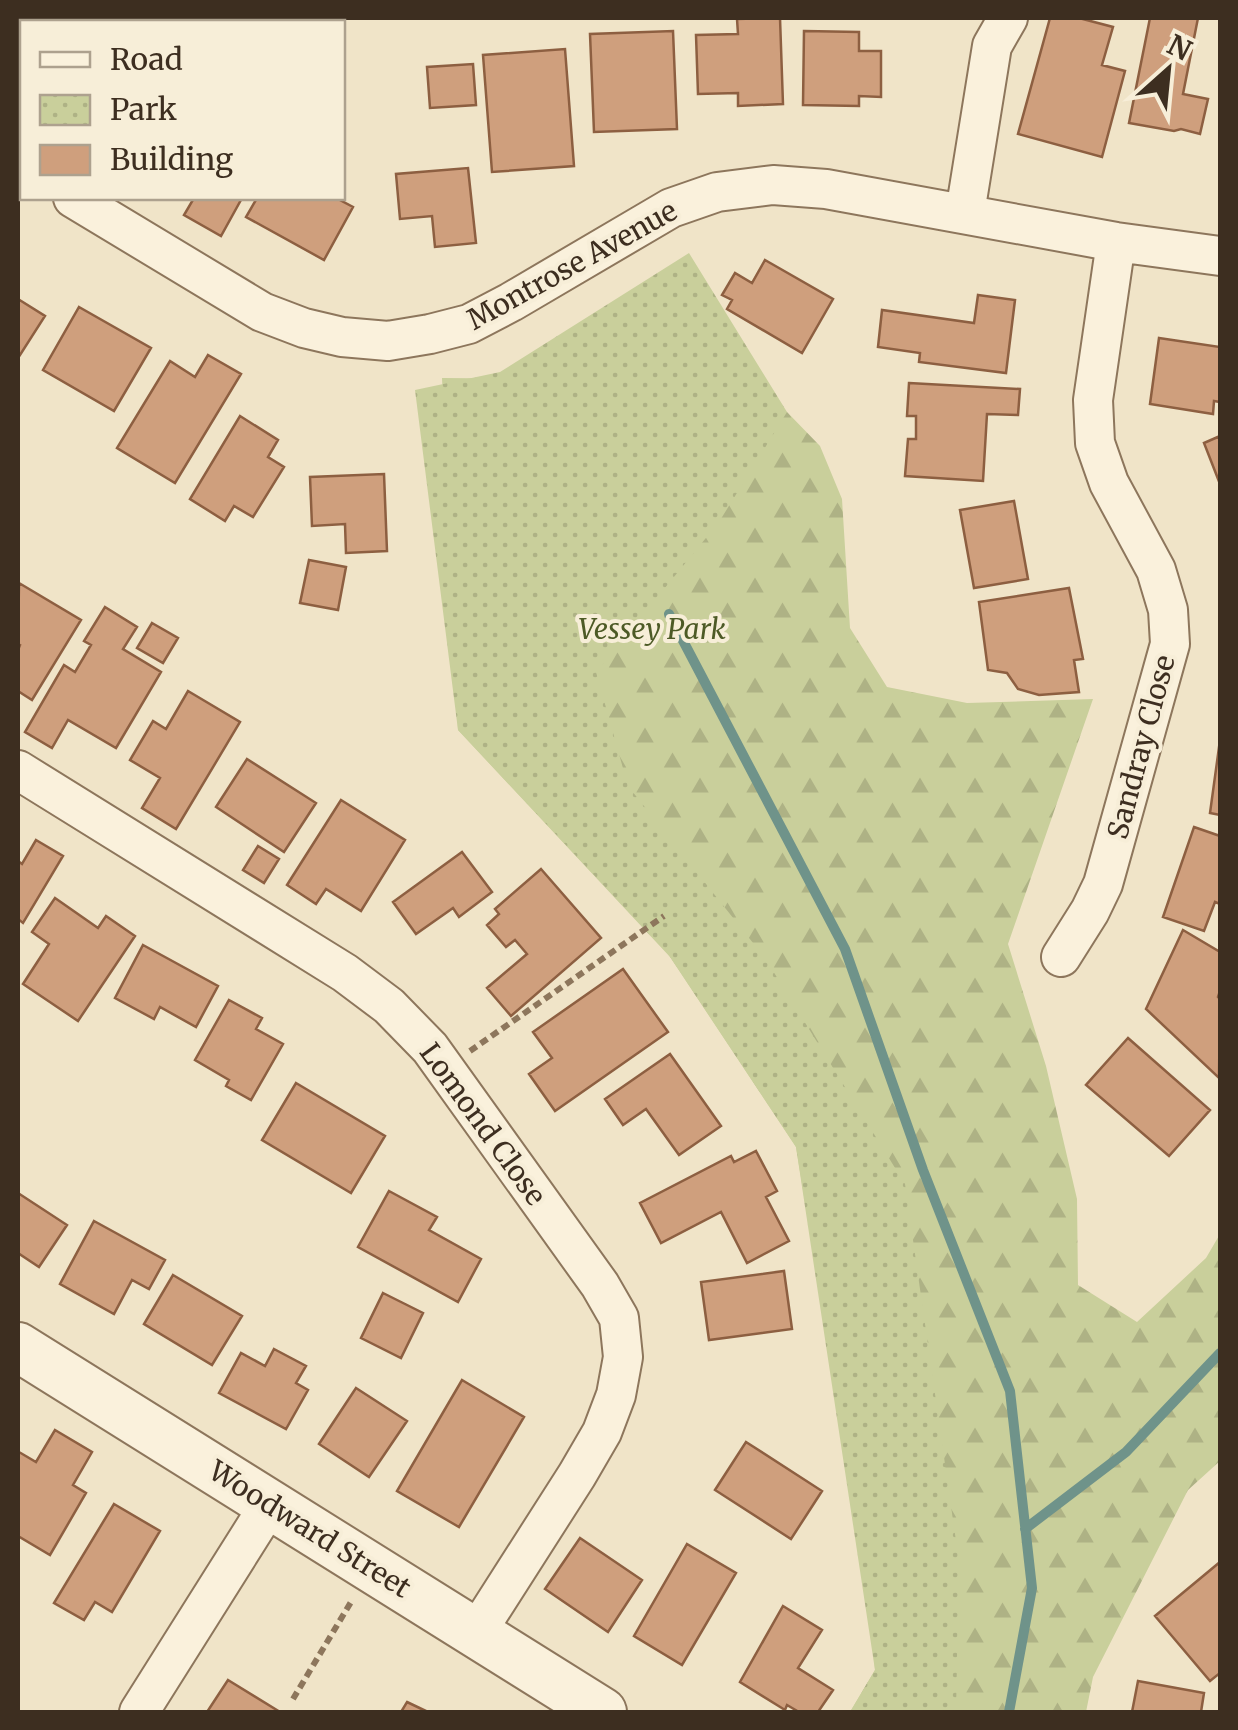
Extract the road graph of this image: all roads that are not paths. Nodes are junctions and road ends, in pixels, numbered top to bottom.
1 (1008, 18) edge
2 (75, 200) edge
3 (965, 212) junction
4 (1116, 242) junction
5 (1220, 256) edge
6 (18, 770) edge
7 (1061, 956) dead end
8 (18, 1346) edge
9 (270, 1504) junction
10 (476, 1633) junction
11 (139, 1712) edge
12 (602, 1712) edge

1 - 3 street
2 - 3 street, Montrose Avenue
3 - 4 street, Montrose Avenue
4 - 5 street, Montrose Avenue
4 - 7 street, Sandray Close
6 - 10 street, Lomond Close
8 - 9 street, Woodward Street
9 - 10 street, Woodward Street
9 - 11 street
10 - 12 street, Woodward Street

